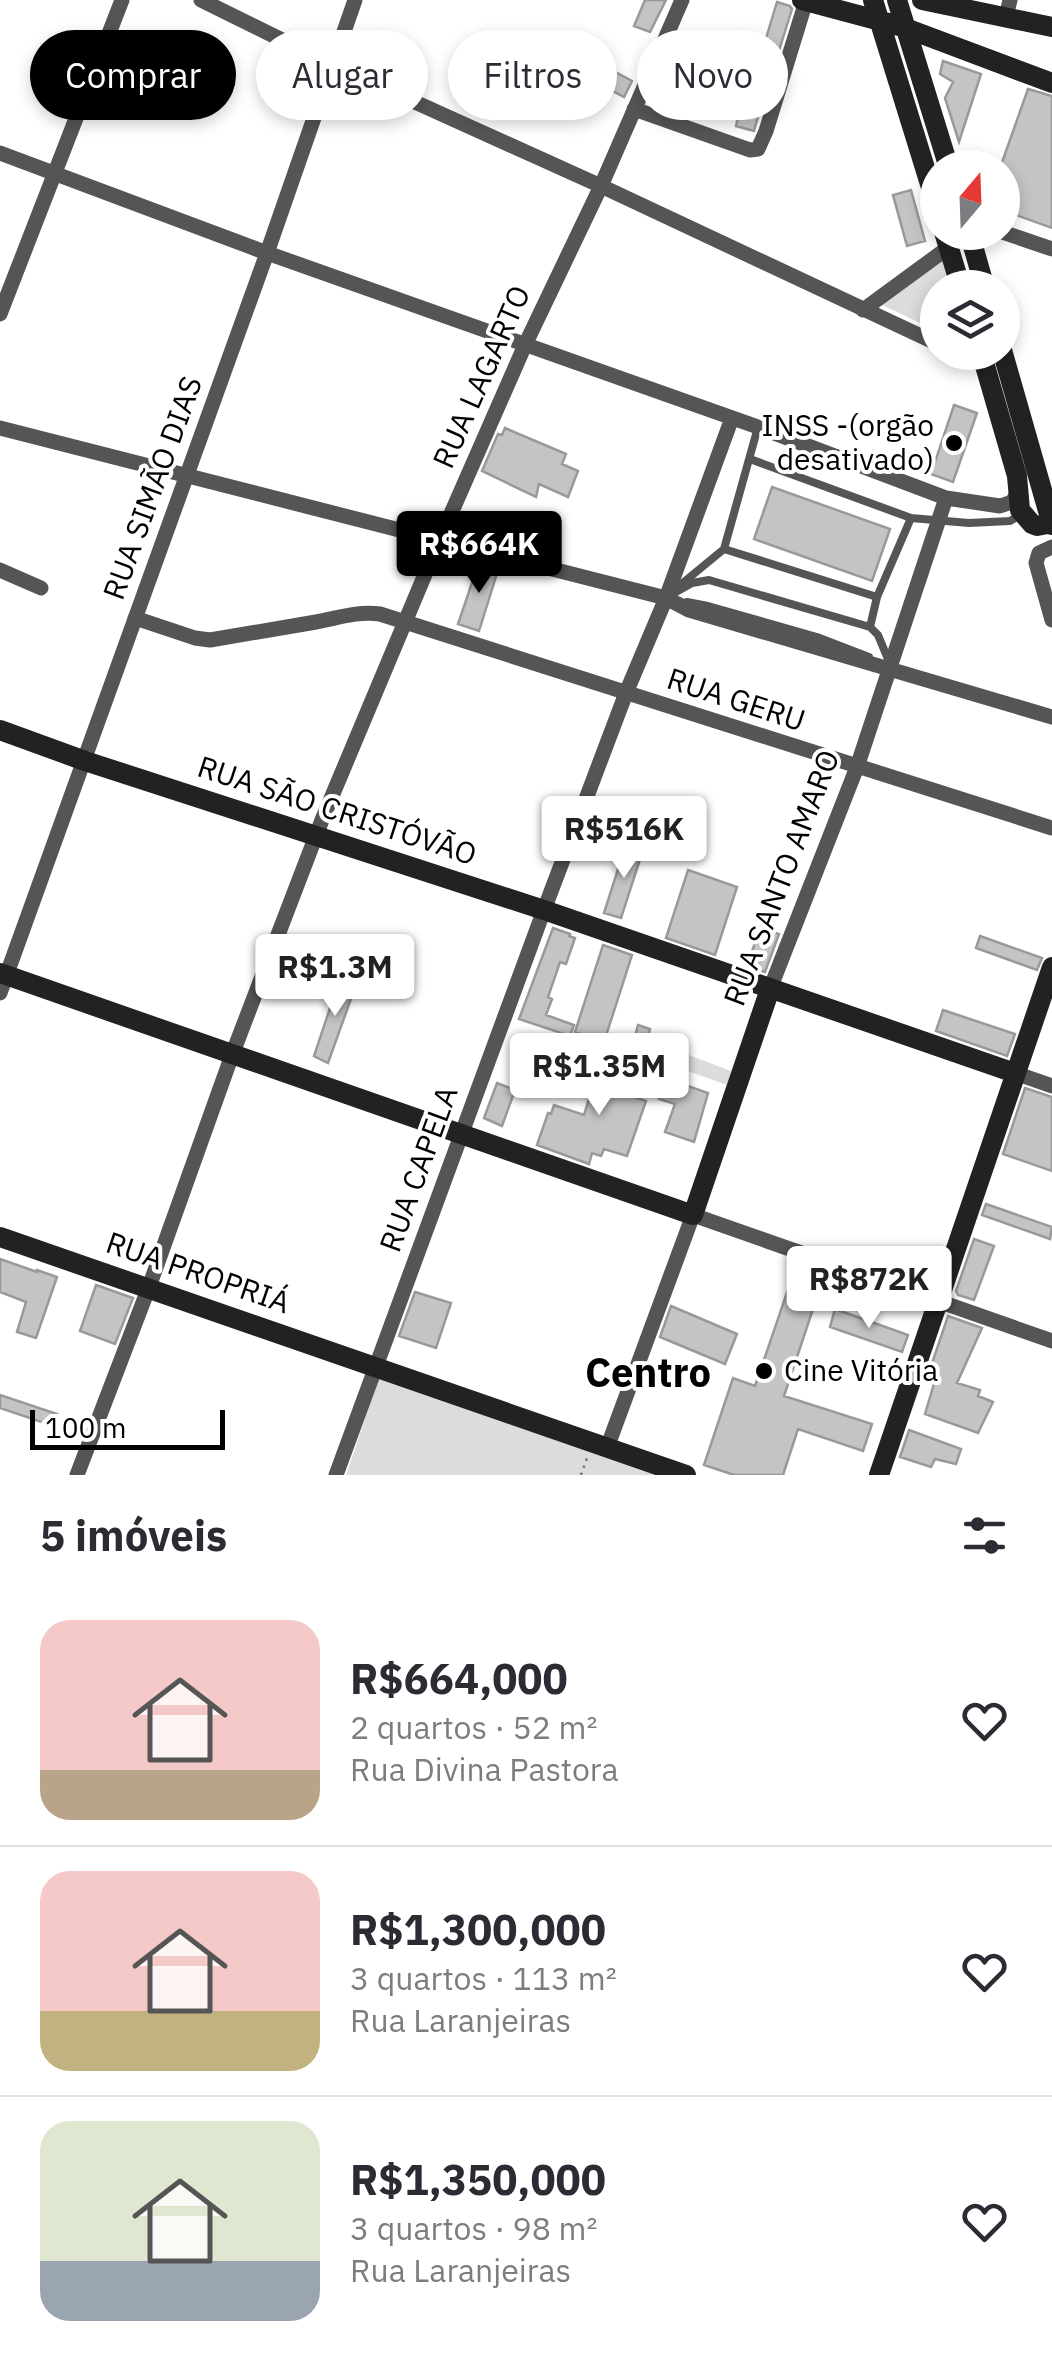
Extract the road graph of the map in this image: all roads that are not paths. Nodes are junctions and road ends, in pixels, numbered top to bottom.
1 (122, 0) edge
2 (201, 0) edge
3 (355, 0) edge
4 (682, 0) edge
5 (897, 0) edge
6 (922, 0) edge
7 (804, 1) edge
8 (1008, 8) edge
9 (876, 10) edge
10 (904, 27) junction
11 (1052, 27) edge
12 (262, 30) edge
13 (345, 30) edge
14 (1052, 82) edge
15 (428, 108) edge
16 (634, 110) junction
17 (314, 120) edge
18 (942, 150) edge
19 (920, 152) edge
20 (0, 153) edge
21 (56, 174) junction
22 (601, 186) junction
23 (1020, 238) edge
24 (935, 250) edge
25 (1052, 250) edge
26 (268, 253) junction
27 (863, 310) junction
28 (0, 314) edge
29 (920, 336) edge
30 (525, 345) junction
31 (986, 370) edge
32 (1009, 370) edge
33 (732, 418) junction
34 (758, 427) junction
35 (0, 428) edge
36 (750, 458) junction
37 (1043, 463) edge
38 (186, 476) junction
39 (946, 498) junction
40 (1012, 504) junction
41 (910, 518) junction
42 (937, 520) junction
43 (1052, 524) edge
44 (439, 541) junction
45 (1052, 547) edge
46 (724, 550) junction
47 (0, 570) edge
48 (41, 588) dead end
49 (877, 597) junction
50 (666, 598) junction
51 (135, 618) junction
52 (1052, 620) edge
53 (404, 622) junction
54 (870, 627) junction
55 (891, 668) junction
56 (626, 693) junction
57 (1052, 717) edge
58 (0, 730) edge
59 (85, 761) junction
60 (857, 768) junction
61 (1052, 828) edge
62 (316, 834) junction
63 (544, 910) junction
64 (1052, 967) edge
65 (2, 980) edge
66 (770, 989) junction
67 (232, 1055) junction
68 (1015, 1073) junction
69 (1052, 1086) edge
70 (460, 1135) junction
71 (693, 1215) junction
72 (0, 1237) edge
73 (149, 1287) junction
74 (938, 1302) junction
75 (1052, 1341) edge
76 (376, 1368) junction
77 (607, 1448) junction
78 (76, 1475) edge
79 (336, 1475) edge
80 (686, 1475) edge
81 (879, 1475) edge

1 - 21 street
2 - 12 street
3 - 13 street, RUA SIMÃO DIAS
4 - 16 street, RUA LAGARTO
5 - 10 street
6 - 8 street
7 - 9 street
7 - 16 street
8 - 11 street
9 - 10 street
9 - 19 street
10 - 14 street
10 - 18 street
15 - 22 street
16 - 22 street, RUA LAGARTO
17 - 26 street, RUA SIMÃO DIAS
20 - 21 street
21 - 26 street
21 - 28 street
22 - 27 street
22 - 30 street, RUA LAGARTO
23 - 25 street
24 - 27 street
26 - 30 street
26 - 38 street, RUA SIMÃO DIAS
27 - 29 street
30 - 33 street
30 - 44 street, RUA LAGARTO
31 - 40 street
32 - 37 street
33 - 34 street
33 - 50 street, RUA CAPELA
34 - 36 lane
34 - 39 street
35 - 38 street
36 - 41 lane
36 - 46 lane
37 - 43 street
38 - 44 street
38 - 51 street, RUA SIMÃO DIAS
39 - 40 street
39 - 42 street, RUA SANTO AMARO
40 - 42 lane
40 - 43 street
41 - 42 lane
41 - 49 lane
42 - 55 street, RUA SANTO AMARO
44 - 50 street
44 - 53 street, RUA LAGARTO
45 - 52 street
46 - 49 lane
46 - 50 lane
47 - 48 street
49 - 54 lane
50 - 54 lane
50 - 55 street
50 - 56 street, RUA CAPELA
51 - 53 street, RUA GERU
51 - 59 street, RUA SIMÃO DIAS
53 - 56 street, RUA GERU
53 - 62 street, RUA LAGARTO
54 - 55 lane
55 - 57 street
55 - 60 street, RUA SANTO AMARO
56 - 60 street, RUA GERU
56 - 63 street, RUA CAPELA
58 - 59 street, RUA SÃO CRISTÓVÃO
59 - 62 street, RUA SÃO CRISTÓVÃO
59 - 65 street, RUA SIMÃO DIAS
60 - 61 street, RUA GERU
60 - 66 street, RUA SANTO AMARO
62 - 63 street, RUA SÃO CRISTÓVÃO
62 - 67 street, RUA LAGARTO
63 - 66 street, RUA SÃO CRISTÓVÃO
63 - 70 street, RUA CAPELA
64 - 68 street
65 - 67 street
66 - 68 street, RUA SÃO CRISTÓVÃO
66 - 71 street, RUA SANTO AMARO
67 - 70 street
67 - 73 street, RUA LAGARTO
68 - 69 street, RUA SÃO CRISTÓVÃO
68 - 74 street
70 - 71 street
70 - 76 street, RUA CAPELA
71 - 74 street
71 - 77 street, RUA SANTO AMARO
72 - 73 street, RUA PROPRIÁ
73 - 76 street, RUA PROPRIÁ
73 - 78 street, RUA LAGARTO
74 - 75 street
74 - 81 street
76 - 77 street, RUA PROPRIÁ
76 - 79 street, RUA CAPELA
77 - 80 street, RUA PROPRIÁ

